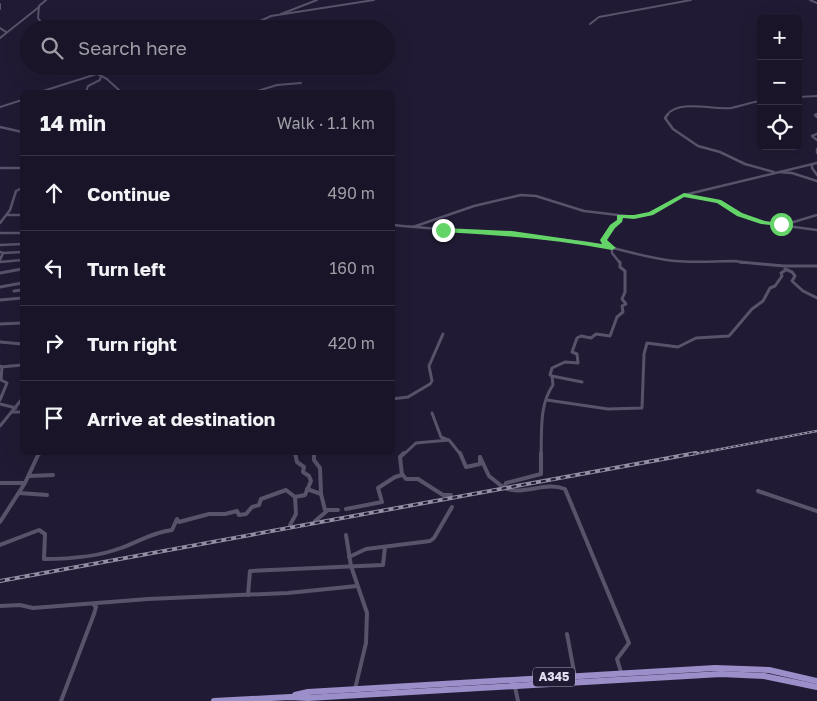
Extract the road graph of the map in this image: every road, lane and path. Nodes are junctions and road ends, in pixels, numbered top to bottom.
1 (46, 0) edge
2 (317, 0) edge
3 (374, 0) edge
4 (691, 0) edge
5 (810, 0) edge
6 (669, 1) edge
7 (664, 2) edge
8 (817, 3) edge
9 (0, 4) edge
10 (39, 7) junction
11 (0, 9) edge
12 (278, 15) junction
13 (22, 20) edge
14 (39, 20) edge
15 (264, 20) edge
16 (20, 21) edge
17 (590, 24) dead end
18 (0, 28) edge
19 (6, 32) junction
20 (0, 38) edge
21 (95, 75) joint
22 (101, 76) junction
23 (301, 83) dead end
24 (46, 90) edge
25 (87, 90) edge
26 (119, 90) edge
27 (261, 90) edge
28 (817, 96) edge
29 (802, 97) edge
30 (20, 101) edge
31 (757, 103) edge
32 (0, 107) edge
33 (0, 127) edge
34 (20, 132) edge
35 (817, 134) edge
36 (817, 140) edge
37 (817, 162) edge
38 (812, 164) junction
39 (0, 168) edge
40 (20, 168) edge
41 (776, 172) junction
42 (817, 175) edge
43 (817, 181) edge
44 (20, 189) edge
45 (684, 195) junction
46 (6, 215) junction
47 (20, 215) edge
48 (817, 215) edge
49 (619, 216) junction
50 (0, 223) edge
51 (781, 224) junction
52 (395, 225) edge
53 (413, 227) junction
54 (817, 230) edge
55 (0, 233) edge
56 (20, 233) edge
57 (20, 242) edge
58 (18, 244) joint
59 (0, 245) edge
60 (612, 248) junction
61 (20, 252) edge
62 (1, 253) edge
63 (20, 260) edge
64 (0, 261) edge
65 (776, 266) junction
66 (792, 266) junction
67 (817, 266) edge
68 (20, 269) edge
69 (786, 270) junction
70 (0, 273) edge
71 (20, 283) edge
72 (0, 287) edge
73 (20, 290) edge
74 (14, 291) dead end
75 (20, 298) edge
76 (817, 298) edge
77 (0, 300) edge
78 (20, 323) edge
79 (0, 324) edge
80 (443, 334) dead end
81 (0, 342) edge
82 (20, 344) edge
83 (20, 365) edge
84 (1, 366) edge
85 (552, 376) junction
86 (582, 382) dead end
87 (395, 399) edge
88 (0, 400) edge
89 (547, 400) junction
90 (20, 402) edge
91 (0, 404) edge
92 (16, 408) junction
93 (12, 412) junction
94 (20, 412) edge
95 (432, 413) dead end
96 (0, 426) edge
97 (449, 440) junction
98 (38, 455) edge
99 (295, 455) edge
100 (314, 455) edge
101 (400, 471) junction
102 (53, 475) dead end
103 (28, 476) junction
104 (24, 483) junction
105 (0, 484) edge
106 (504, 488) junction
107 (307, 489) junction
108 (758, 490) dead end
109 (19, 493) junction
110 (321, 494) junction
111 (47, 495) dead end
112 (451, 495) dead end
113 (295, 497) junction
114 (452, 507) dead end
115 (346, 509) dead end
116 (338, 510) dead end
117 (327, 511) junction
118 (817, 511) edge
119 (315, 521) dead end
120 (0, 522) edge
121 (290, 525) dead end
122 (346, 535) dead end
123 (0, 545) edge
124 (385, 547) junction
125 (348, 557) junction
126 (351, 566) junction
127 (357, 584) junction
128 (248, 595) junction
129 (94, 604) junction
130 (0, 606) edge
131 (567, 634) dead end
132 (621, 673) junction
133 (576, 679) junction
134 (817, 682) edge
135 (515, 686) junction
136 (817, 687) edge
137 (355, 689) junction
138 (308, 697) edge
139 (61, 701) edge
140 (214, 701) edge
141 (518, 701) edge

1 - 10 street
2 - 12 street
3 - 12 street
4 - 6 street
5 - 8 street
6 - 7 street
7 - 17 street
9 - 11 street
10 - 13 street
10 - 14 street
12 - 15 street
16 - 19 street
18 - 19 street
19 - 20 street
21 - 22 street
21 - 24 street
22 - 25 street
22 - 26 street
23 - 27 street
28 - 29 street
30 - 32 street
31 - 41 street
33 - 34 street
35 - 36 street
37 - 38 street
38 - 41 street
38 - 42 street
39 - 40 street
41 - 43 street
41 - 45 street
44 - 46 street
45 - 49 street
45 - 51 street
46 - 47 street
46 - 50 street
48 - 51 street
49 - 53 street
49 - 60 street
51 - 54 street
52 - 53 street
53 - 60 street
55 - 56 street
57 - 58 street
58 - 59 street
60 - 65 street
60 - 85 street
61 - 62 street
62 - 64 street
63 - 64 street
65 - 66 street
65 - 69 street
66 - 67 street
66 - 69 street
68 - 70 street
69 - 76 street
69 - 89 street
71 - 72 street
73 - 74 street
75 - 77 street
78 - 79 street
80 - 87 street
81 - 82 street
83 - 84 street
84 - 88 street
85 - 86 street
85 - 89 street
89 - 106 street
90 - 92 street
91 - 92 street
92 - 93 street
93 - 94 street
93 - 96 street
95 - 97 street
97 - 101 street
97 - 106 street
98 - 103 street
99 - 107 street
100 - 110 street
101 - 112 street
101 - 115 street
102 - 103 street
103 - 104 street
104 - 105 street
104 - 109 street
106 - 132 street
107 - 110 street
107 - 113 street
108 - 118 street
109 - 111 street
109 - 120 street
110 - 117 street
113 - 121 street
113 - 123 street
114 - 124 street
116 - 117 street
117 - 119 street
122 - 125 street
124 - 125 street
124 - 126 street
125 - 126 street
126 - 127 street
126 - 128 street
127 - 128 street
127 - 137 street
128 - 129 street
129 - 130 street
129 - 139 street
131 - 133 street
132 - 133 highway, A345
132 - 134 highway, A345
133 - 135 highway, A345
133 - 136 highway, A345
133 - 137 highway, A345
135 - 138 highway, A345
135 - 141 street
137 - 138 highway, A345
138 - 140 highway, A345

